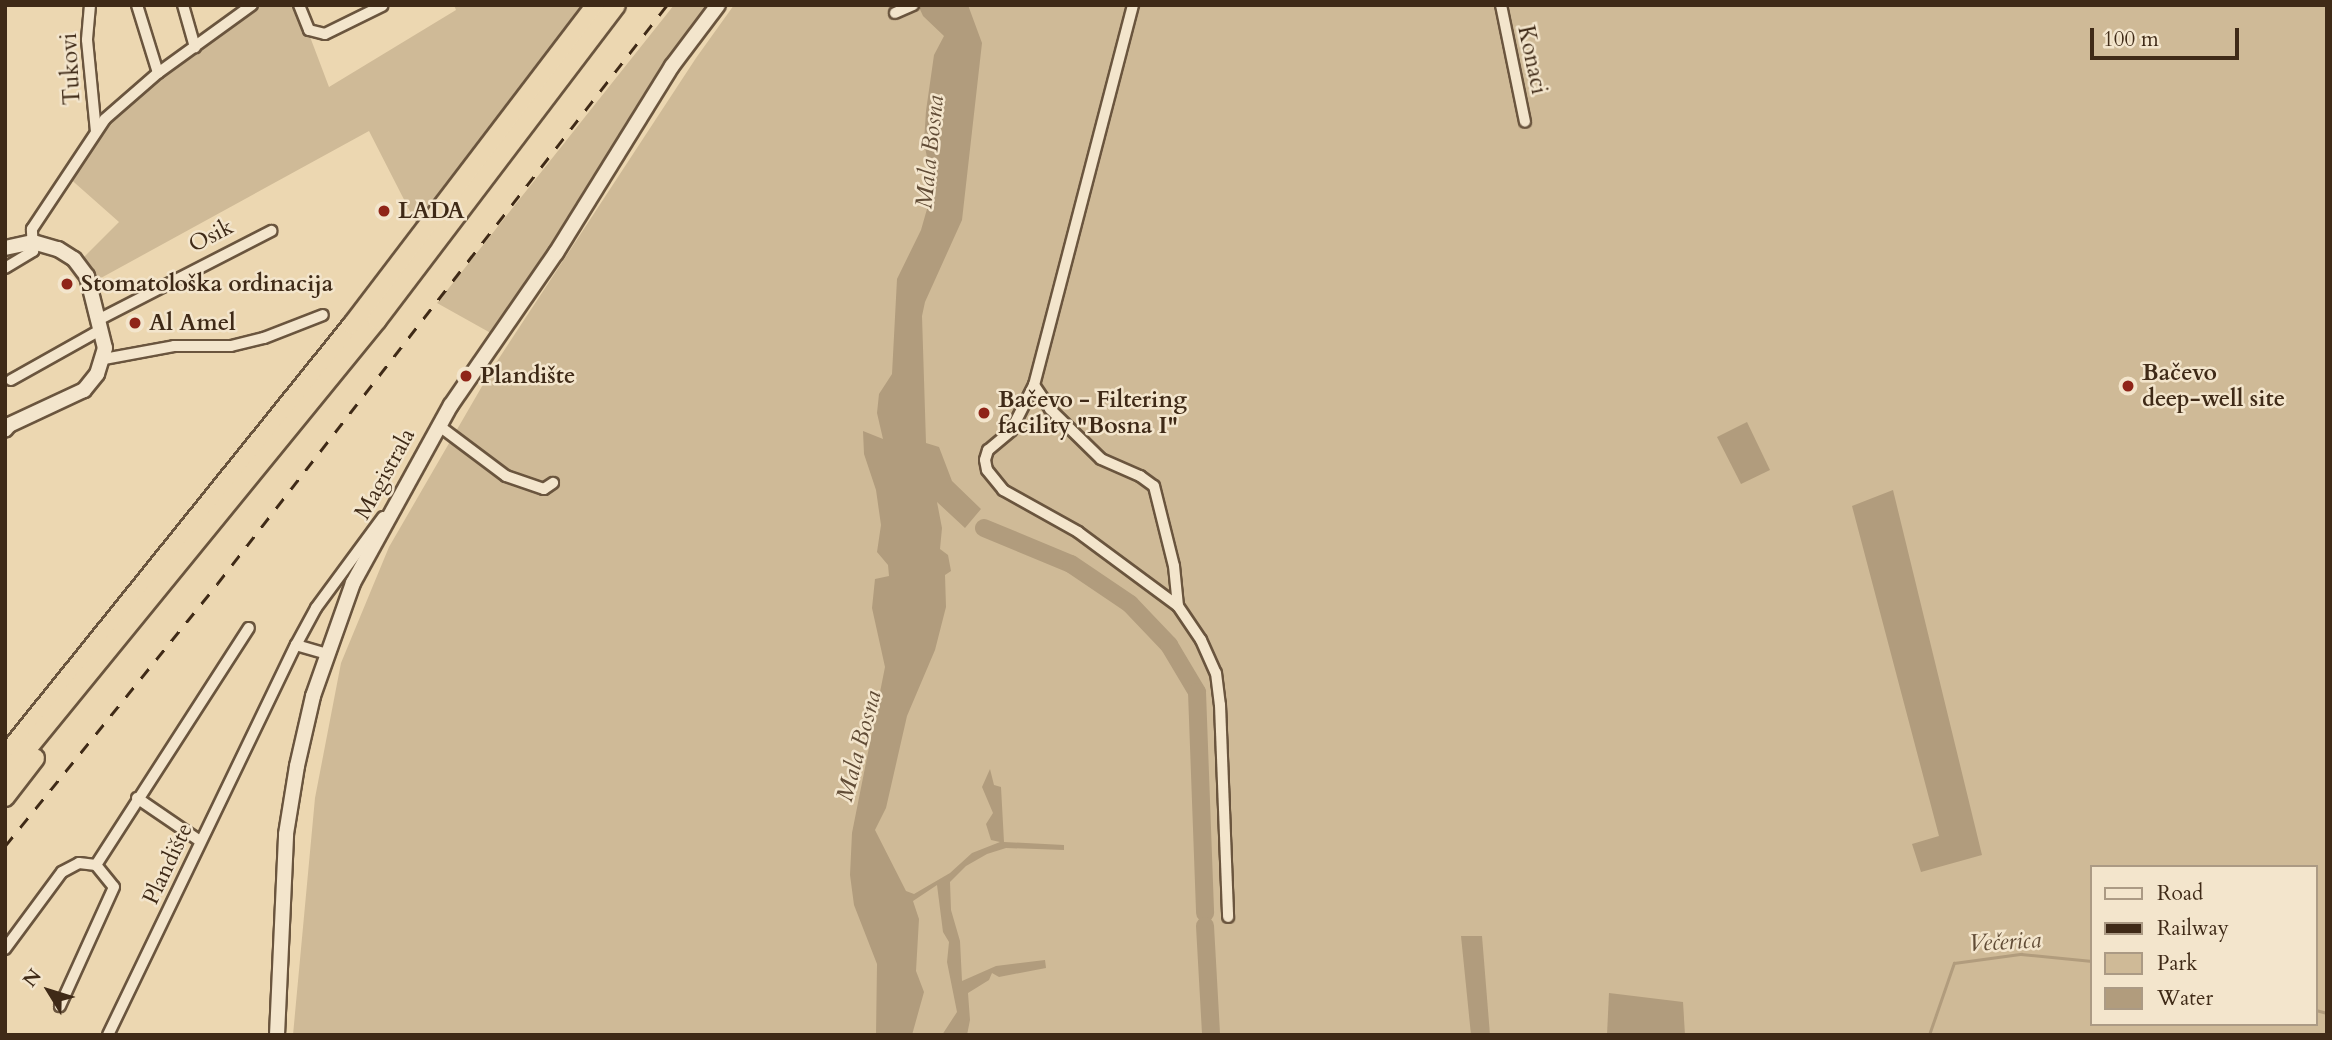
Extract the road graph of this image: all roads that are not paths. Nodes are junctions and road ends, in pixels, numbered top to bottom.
1 (90, 5) edge
2 (137, 5) edge
3 (183, 5) edge
4 (252, 5) edge
5 (299, 5) edge
6 (596, 5) edge
7 (616, 5) edge
8 (718, 5) edge
9 (912, 5) edge
10 (1133, 5) edge
11 (1500, 5) edge
12 (382, 6) edge
13 (895, 13) dead end
14 (195, 47) junction
15 (158, 73) junction
16 (1525, 122) dead end
17 (96, 132) junction
18 (271, 231) dead end
19 (33, 242) junction
20 (5, 248) edge
21 (5, 268) edge
22 (323, 314) dead end
23 (364, 323) junction
24 (99, 325) junction
25 (104, 359) junction
26 (11, 380) dead end
27 (1034, 385) junction
28 (438, 425) junction
29 (6, 427) edge
30 (553, 483) dead end
31 (397, 498) junction
32 (1178, 606) junction
33 (249, 628) dead end
34 (296, 645) junction
35 (327, 654) junction
36 (64, 694) junction
37 (5, 742) edge
38 (5, 756) edge
39 (5, 776) edge
40 (5, 797) edge
41 (137, 798) junction
42 (200, 841) junction
43 (96, 865) junction
44 (1228, 917) dead end
45 (5, 948) edge
46 (61, 1006) dead end
47 (107, 1035) edge
48 (277, 1035) edge

1 - 17 street, Tukovi
2 - 15 street
3 - 14 street
4 - 14 street, Tukovi
5 - 12 street
6 - 23 highway
7 - 23 highway
8 - 28 main road, Magistrala
9 - 13 street
10 - 27 street
11 - 16 street, Konaci
14 - 15 street, Tukovi
15 - 17 street, Tukovi
17 - 19 street, Tukovi
18 - 24 street, Osik
19 - 20 main road
19 - 21 street
19 - 24 main road
22 - 25 street
23 - 36 highway
24 - 25 main road
24 - 26 street, Osik
25 - 29 main road
27 - 32 street
27 - 32 street
28 - 30 street
28 - 31 main road, Magistrala
31 - 34 street, Plandište
31 - 35 main road, Magistrala
32 - 44 street
33 - 41 street
34 - 35 street
34 - 42 street, Plandište
35 - 48 main road, Magistrala
36 - 37 highway
36 - 38 highway
36 - 39 highway
36 - 40 highway
41 - 42 street
41 - 43 street
42 - 47 street, Plandište
43 - 45 street
43 - 46 street

